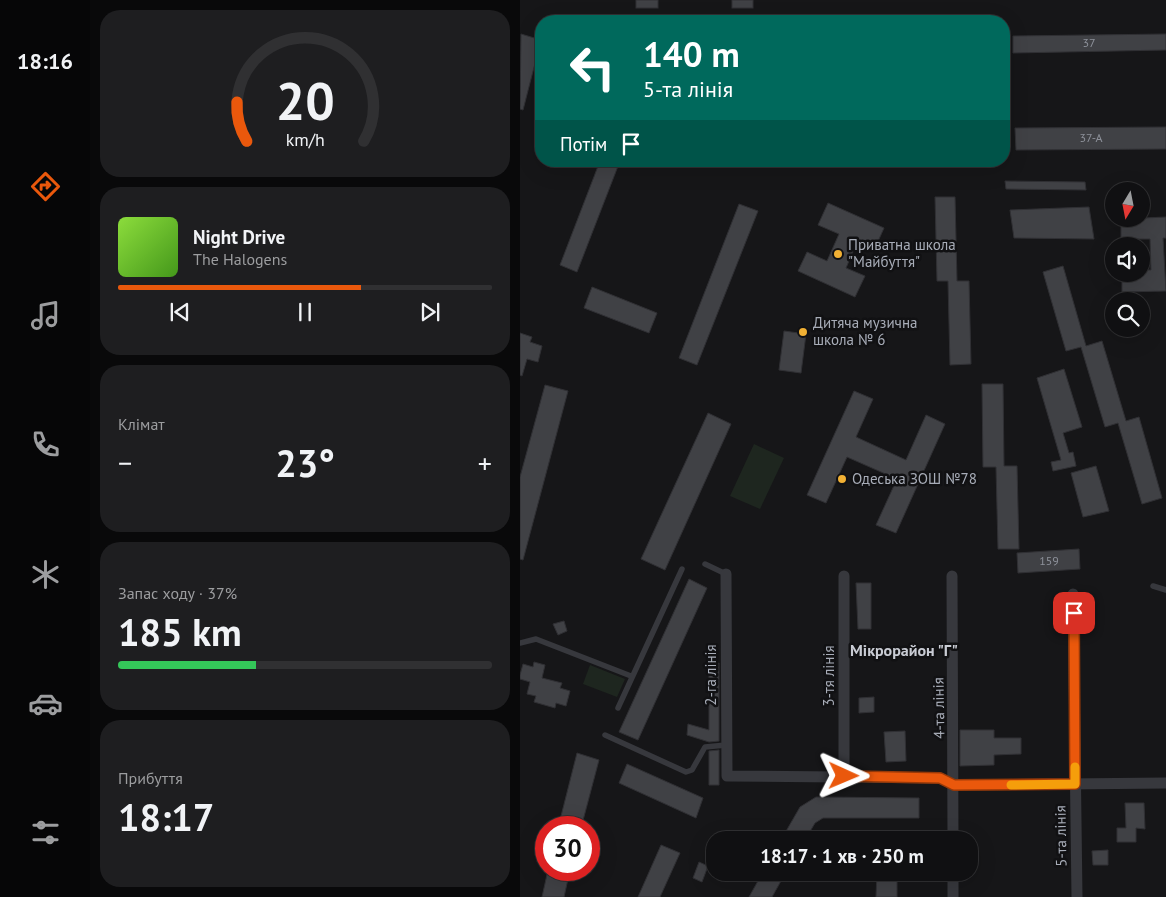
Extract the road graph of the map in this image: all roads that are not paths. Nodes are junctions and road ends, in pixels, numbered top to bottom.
1 (705, 564) dead end
2 (682, 569) dead end
3 (726, 574) joint
4 (844, 576) dead end
5 (952, 576) dead end
6 (1153, 586) dead end
7 (1166, 590) edge
8 (1073, 594) dead end
9 (520, 643) edge
10 (631, 676) junction
11 (618, 708) dead end
12 (605, 735) dead end
13 (726, 744) junction
14 (844, 776) junction
15 (1166, 783) edge
16 (1075, 784) junction
17 (954, 785) junction
18 (953, 831) edge
19 (953, 881) edge
20 (953, 897) edge
21 (1077, 897) edge

1 - 3 lane
2 - 10 lane
3 - 13 street, 2-га лінія
4 - 14 street, 3-тя лінія
5 - 17 street, 4-та лінія
6 - 7 lane
8 - 16 street, 5-та лінія
9 - 10 lane
10 - 11 lane
12 - 13 lane
13 - 14 street, 2-га лінія
14 - 17 street
15 - 16 street
16 - 17 street
16 - 21 street, 5-та лінія
17 - 18 street, 4-та лінія
19 - 20 street

